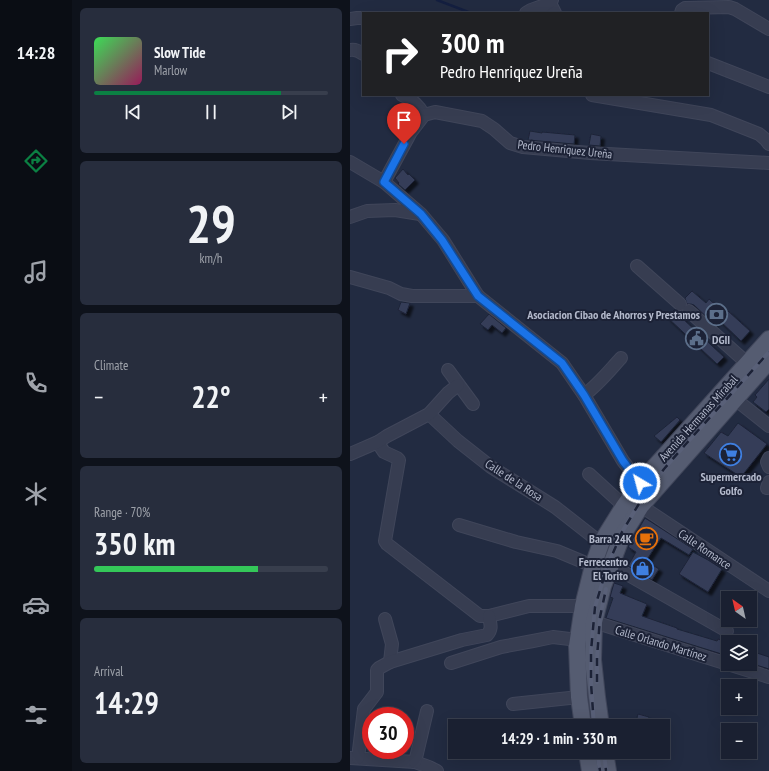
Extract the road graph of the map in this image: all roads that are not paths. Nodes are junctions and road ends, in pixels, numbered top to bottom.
1 (551, 1) edge
2 (527, 12) edge
3 (554, 12) edge
4 (681, 12) edge
5 (362, 18) edge
6 (350, 19) edge
7 (769, 29) edge
8 (350, 50) edge
9 (362, 53) edge
10 (709, 63) edge
11 (769, 87) edge
12 (404, 96) edge
13 (598, 96) edge
14 (424, 115) junction
15 (769, 144) edge
16 (350, 162) edge
17 (769, 163) edge
18 (384, 182) junction
19 (421, 214) junction
20 (350, 216) edge
21 (638, 266) dead end
22 (350, 277) edge
23 (478, 296) junction
24 (769, 339) edge
25 (621, 358) dead end
26 (748, 363) junction
27 (767, 368) edge
28 (448, 370) dead end
29 (458, 385) junction
30 (584, 395) junction
31 (735, 399) junction
32 (472, 404) dead end
33 (429, 414) junction
34 (769, 426) edge
35 (378, 442) junction
36 (350, 454) edge
37 (769, 458) edge
38 (769, 467) edge
39 (589, 474) dead end
40 (640, 483) junction
41 (624, 506) junction
42 (641, 506) junction
43 (459, 525) dead end
44 (601, 543) junction
45 (610, 565) junction
46 (593, 566) junction
47 (769, 591) edge
48 (582, 606) junction
49 (489, 616) junction
50 (384, 619) dead end
51 (594, 622) junction
52 (727, 631) dead end
53 (578, 640) junction
54 (390, 662) junction
55 (451, 663) dead end
56 (769, 677) edge
57 (579, 697) junction
58 (513, 704) dead end
59 (427, 711) dead end
60 (582, 719) edge
61 (600, 719) edge
62 (354, 758) edge
63 (588, 759) edge
64 (606, 759) edge
65 (415, 762) junction
66 (437, 771) edge
67 (590, 771) edge
68 (608, 771) edge

1 - 2 street
1 - 3 street
4 - 7 street
5 - 6 street
8 - 9 street
10 - 11 street
12 - 14 street
13 - 15 street
14 - 17 street, Pedro Henriquez Ureña
14 - 18 street
16 - 18 street
18 - 19 street
19 - 20 street
19 - 23 street
21 - 26 street
22 - 23 street
23 - 30 street
24 - 26 main road, Avenida Hermanas Mirabal
25 - 30 street
26 - 40 main road, Avenida Hermanas Mirabal
27 - 31 main road, Avenida Hermanas Mirabal
28 - 29 street
29 - 32 street
29 - 33 street
30 - 40 street
31 - 34 street
31 - 42 main road, Avenida Hermanas Mirabal
33 - 35 street
33 - 44 street, Calle de la Rosa
35 - 36 street
35 - 49 street
37 - 38 street
39 - 41 street
40 - 41 main road, Avenida Hermanas Mirabal
41 - 44 main road, Avenida Hermanas Mirabal
42 - 45 main road, Avenida Hermanas Mirabal
42 - 47 street, Calle Romance
43 - 46 street
44 - 46 main road, Avenida Hermanas Mirabal
45 - 51 main road, Avenida Hermanas Mirabal
45 - 52 street
46 - 48 main road, Avenida Hermanas Mirabal
48 - 49 street
48 - 53 main road, Avenida Hermanas Mirabal
49 - 54 street
50 - 54 street
51 - 56 street, Calle Orlando Martínez
51 - 61 main road, Avenida Hermanas Mirabal
53 - 55 street
53 - 57 main road, Avenida Hermanas Mirabal
54 - 62 street
57 - 58 street
57 - 60 main road, Avenida Hermanas Mirabal
59 - 65 street
62 - 65 street
63 - 67 main road
64 - 68 main road
65 - 66 street

